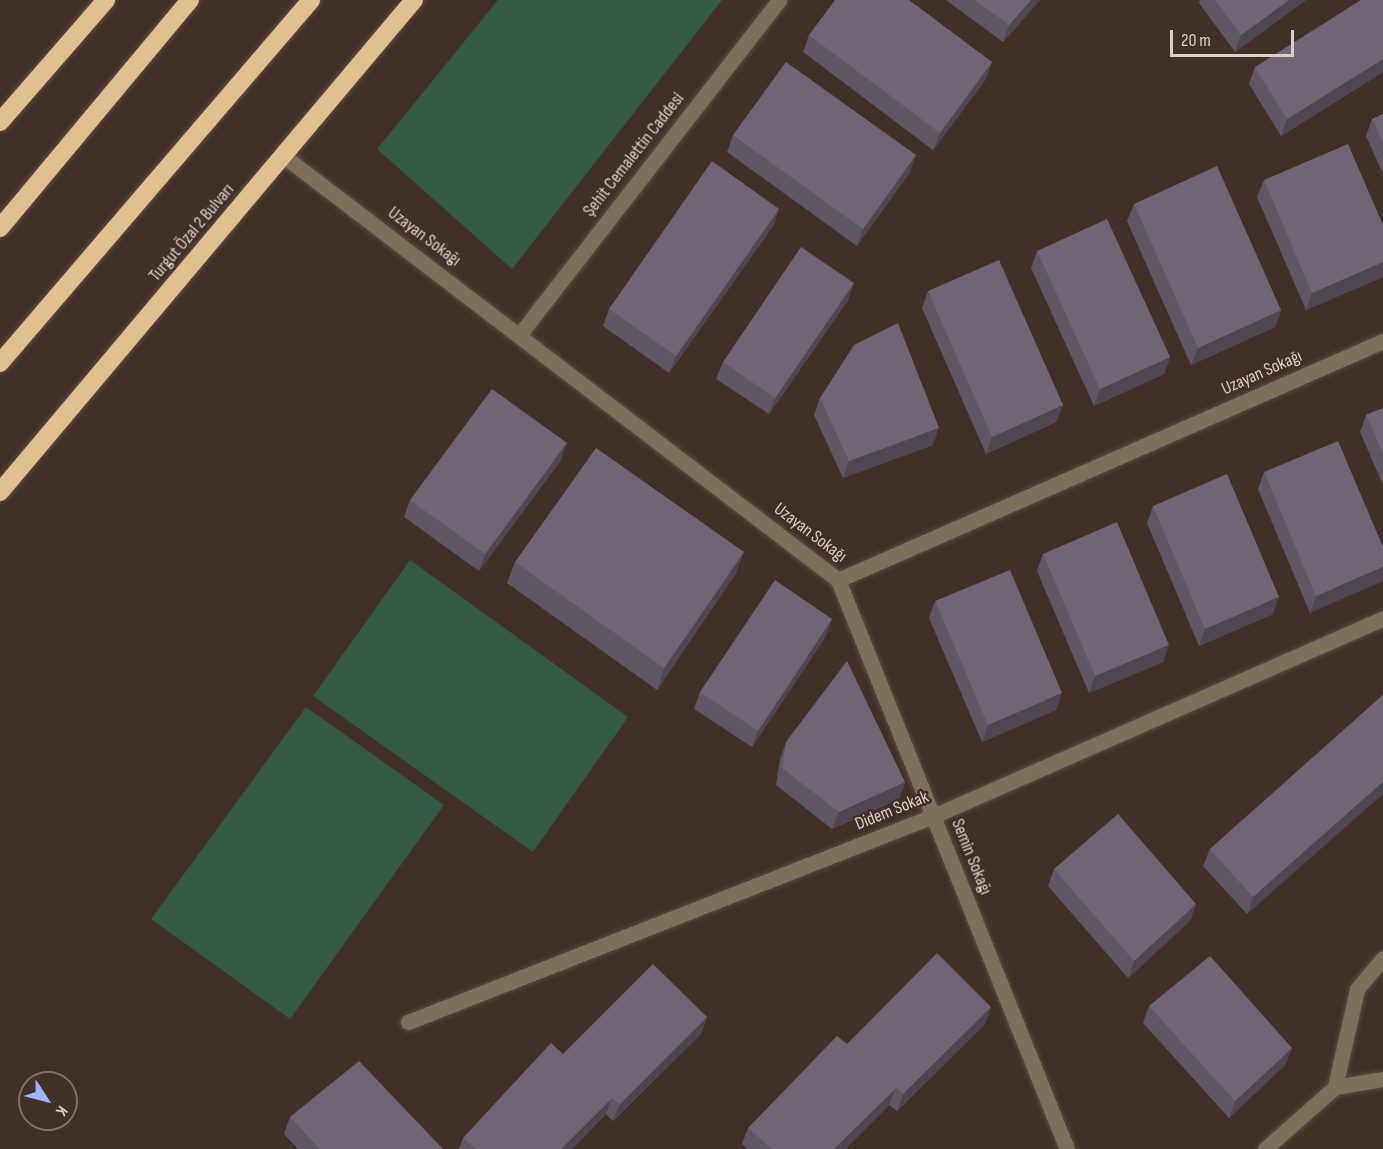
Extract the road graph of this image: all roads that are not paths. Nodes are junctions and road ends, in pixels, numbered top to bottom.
1 (106, 0) edge
2 (190, 0) edge
3 (311, 0) edge
4 (414, 0) edge
5 (779, 0) edge
6 (0, 122) edge
7 (285, 157) junction
8 (0, 228) edge
9 (520, 334) junction
10 (1383, 341) edge
11 (0, 363) edge
12 (0, 492) edge
13 (838, 580) junction
14 (1383, 618) edge
15 (933, 816) junction
16 (1383, 958) edge
17 (408, 1022) dead end
18 (1383, 1079) edge
19 (1335, 1087) junction
20 (1067, 1149) edge
21 (1265, 1149) edge

1 - 6 highway
2 - 8 highway
3 - 11 highway
4 - 7 highway, Turgut Özal 2 Bulvarı
5 - 9 street, Şehit Cemalettin Caddesi
7 - 9 street, Uzayan Sokağı
7 - 12 highway, Turgut Özal 2 Bulvarı
9 - 13 street, Uzayan Sokağı
10 - 13 street, Uzayan Sokağı
13 - 15 street, Semin Sokağı
14 - 15 street, Didem Sokak
15 - 17 street, Didem Sokak
15 - 20 street, Semin Sokağı
16 - 19 street
18 - 19 street
19 - 21 street

